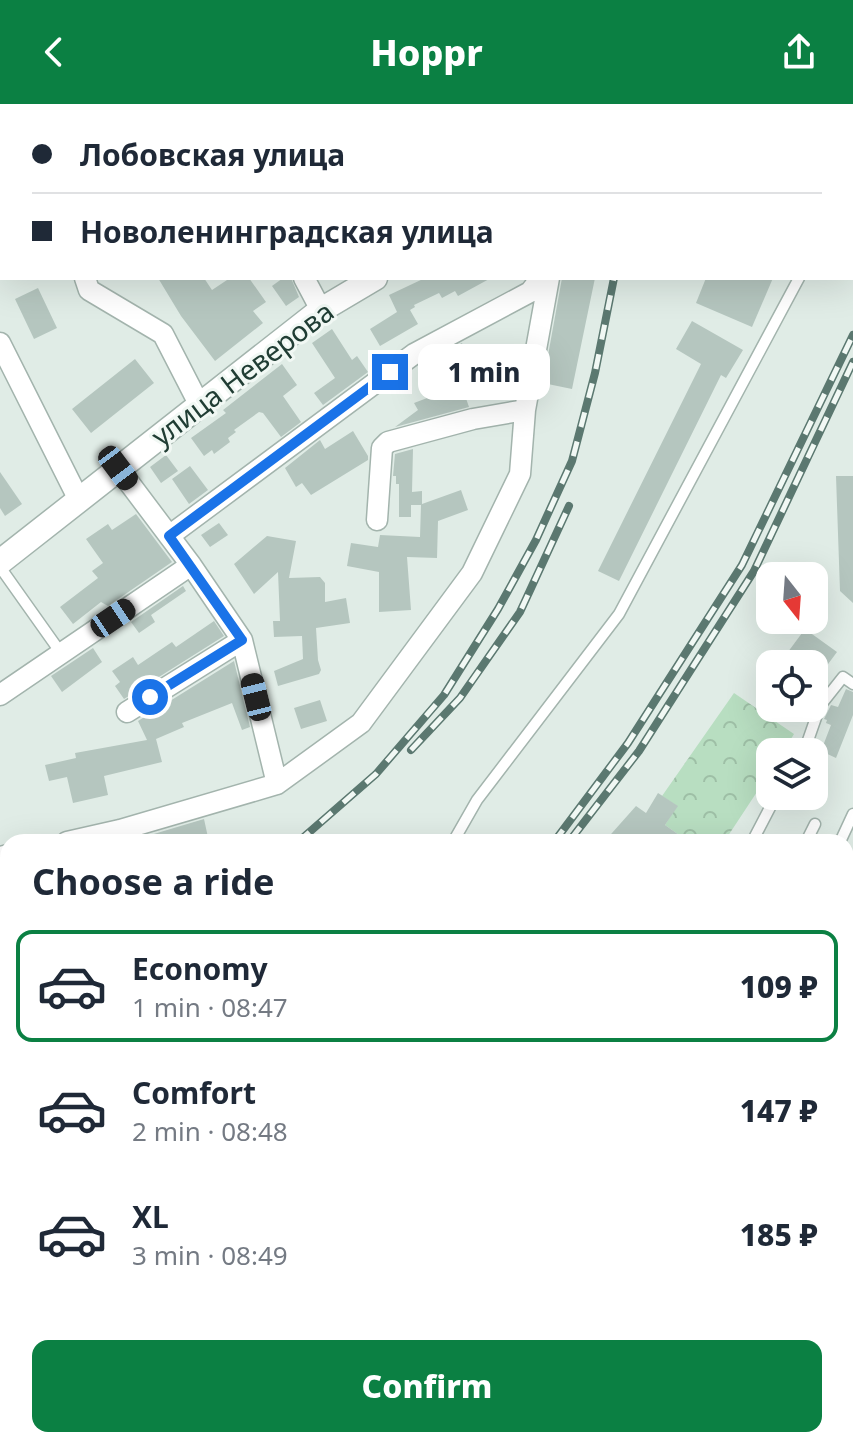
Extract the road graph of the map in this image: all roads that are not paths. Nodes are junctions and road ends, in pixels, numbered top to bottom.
1 (86, 280) edge
2 (305, 280) edge
3 (372, 280) edge
4 (539, 280) edge
5 (549, 280) edge
6 (798, 280) edge
7 (321, 310) junction
8 (0, 343) edge
9 (199, 404) junction
10 (525, 410) junction
11 (118, 468) junction
12 (79, 500) junction
13 (377, 520) dead end
14 (169, 536) junction
15 (0, 565) edge
16 (191, 565) junction
17 (242, 640) junction
18 (61, 653) junction
19 (853, 684) edge
20 (0, 695) edge
21 (127, 712) dead end
22 (809, 738) edge
23 (277, 784) junction
24 (769, 810) edge
25 (853, 814) edge
26 (815, 824) dead end
27 (849, 832) edge
28 (102, 834) edge
29 (458, 834) edge
30 (756, 834) edge
31 (810, 834) edge

1 - 9 street
2 - 7 street
3 - 7 street, улица Неверова
4 - 14 street
5 - 10 street
6 - 29 lane
7 - 9 street, улица Неверова
8 - 12 street
9 - 11 street, улица Неверова
10 - 13 street
10 - 23 street
11 - 12 street, улица Неверова
11 - 14 street
12 - 15 street, улица Неверова
14 - 16 street
15 - 18 lane
16 - 17 street
16 - 18 street
17 - 21 street
17 - 23 street
18 - 20 street
19 - 22 lane
23 - 28 street
24 - 30 lane
25 - 27 lane
26 - 31 lane

